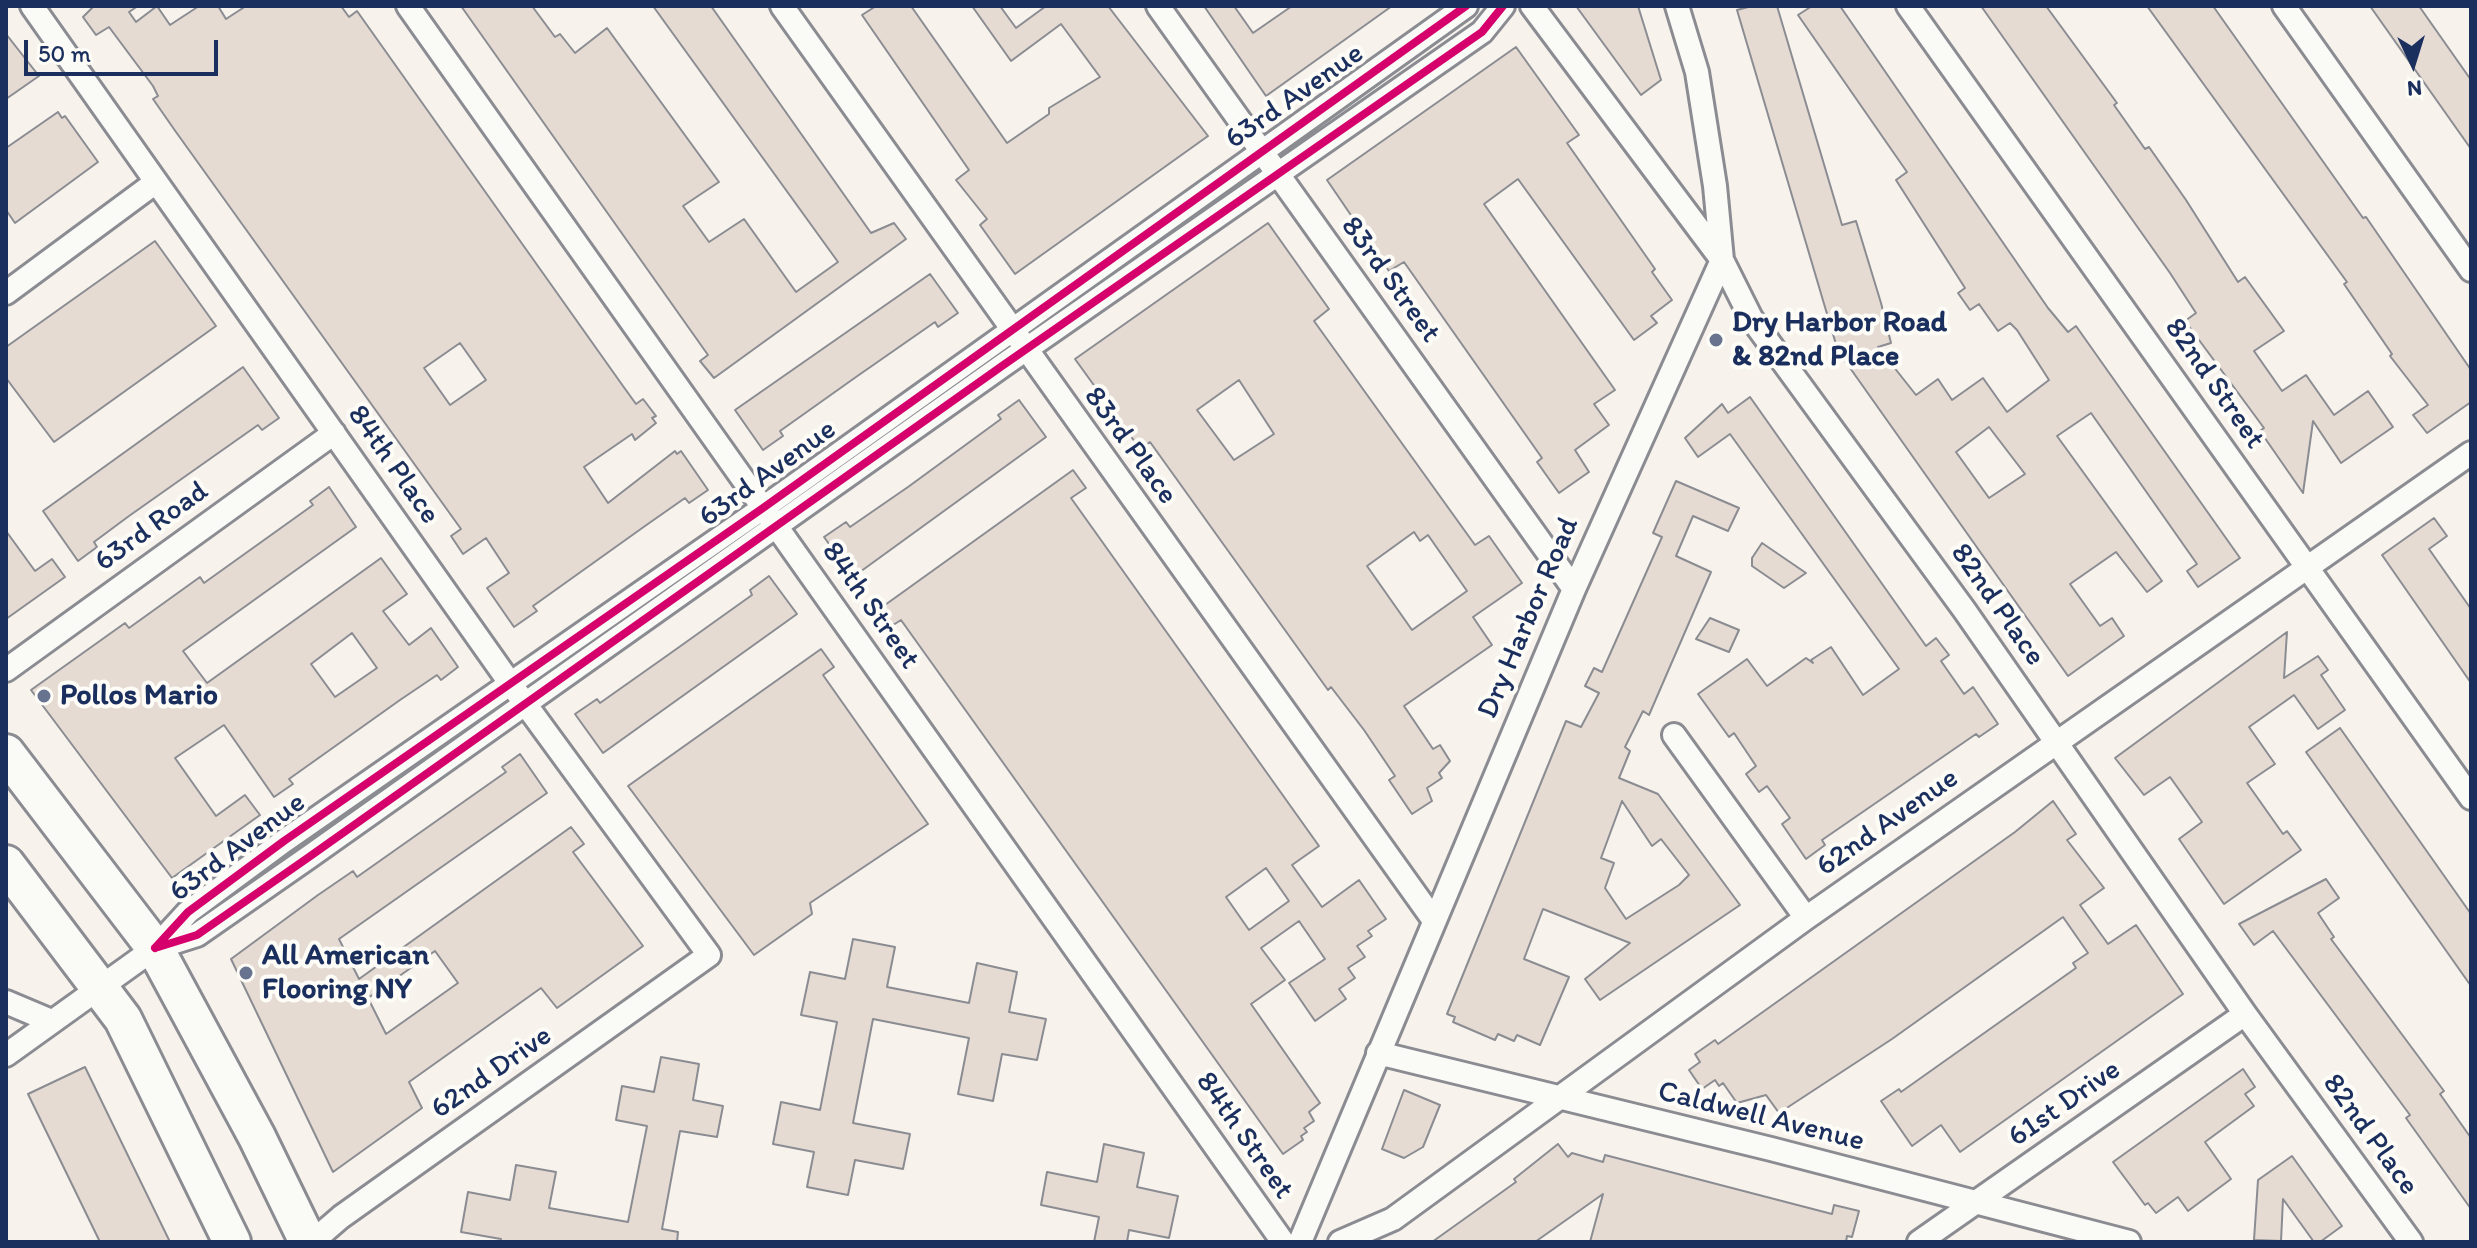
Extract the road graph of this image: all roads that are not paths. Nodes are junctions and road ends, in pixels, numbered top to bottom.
1 (32, 6) edge
2 (408, 6) edge
3 (782, 6) edge
4 (1158, 6) edge
5 (1466, 6) edge
6 (1503, 6) edge
7 (1532, 6) edge
8 (1677, 6) edge
9 (1908, 6) edge
10 (2284, 6) edge
11 (1261, 151) junction
12 (1278, 174) junction
13 (156, 182) junction
14 (1722, 260) junction
15 (2471, 270) edge
16 (6, 293) edge
17 (1009, 329) junction
18 (1025, 350) junction
19 (334, 433) junction
20 (2471, 453) edge
21 (770, 516) junction
22 (2308, 568) junction
23 (1574, 589) junction
24 (6, 670) edge
25 (510, 683) junction
26 (525, 704) junction
27 (1674, 735) dead end
28 (2055, 742) junction
29 (6, 753) edge
30 (2471, 798) edge
31 (6, 864) edge
32 (1806, 918) junction
33 (1433, 919) junction
34 (155, 948) junction
35 (709, 955) joint
36 (99, 986) junction
37 (6, 1002) edge
38 (2245, 1014) junction
39 (51, 1021) junction
40 (1378, 1053) junction
41 (6, 1055) edge
42 (1556, 1099) junction
43 (1977, 1202) junction
44 (232, 1242) edge
45 (310, 1242) edge
46 (1283, 1242) edge
47 (1300, 1242) edge
48 (1340, 1242) edge
49 (1919, 1242) edge
50 (2129, 1242) edge
51 (2411, 1242) edge

1 - 13 street, 84th Place
2 - 21 street, 84th Street
3 - 17 street, 83rd Place
4 - 11 street, 83rd Street
5 - 11 street, 63rd Avenue
6 - 12 street, 63rd Avenue
7 - 14 street, 82nd Place
8 - 14 street, Dry Harbor Road
9 - 22 street, 82nd Street
10 - 15 street
11 - 12 street, 83rd Street
11 - 17 street, 63rd Avenue
12 - 18 street, 63rd Avenue
12 - 23 street, 83rd Street
13 - 16 street
13 - 19 street, 84th Place
14 - 23 street, Dry Harbor Road
14 - 28 street, 82nd Place
17 - 18 street, 83rd Place
17 - 21 street, 63rd Avenue
18 - 21 street, 63rd Avenue
18 - 33 street, 83rd Place
19 - 24 street, 63rd Road
19 - 25 street, 84th Place
20 - 22 street, 62nd Avenue
21 - 25 street, 63rd Avenue
21 - 26 street, 63rd Avenue
21 - 46 street, 84th Street
22 - 28 street, 62nd Avenue
22 - 30 street, 82nd Street
23 - 33 street, Dry Harbor Road
25 - 26 street, 84th Place
25 - 34 street, 63rd Avenue
26 - 34 street, 63rd Avenue
26 - 35 street, 84th Place
27 - 32 street
28 - 32 street, 62nd Avenue
28 - 38 street, 82nd Place
29 - 34 main road
31 - 36 main road
32 - 42 street, 62nd Avenue
33 - 40 street, Dry Harbor Road
34 - 36 street, 63rd Avenue
34 - 45 main road
35 - 45 street, 62nd Drive
36 - 39 street, 63rd Avenue
36 - 44 main road
37 - 39 street
38 - 43 street, 61st Drive
38 - 51 street, 82nd Place
39 - 41 street, 63rd Avenue
40 - 42 street, Caldwell Avenue
40 - 47 street, Dry Harbor Road
42 - 43 street, Caldwell Avenue
42 - 48 street, 62nd Avenue
43 - 49 street, 61st Drive
43 - 50 street, Caldwell Avenue

